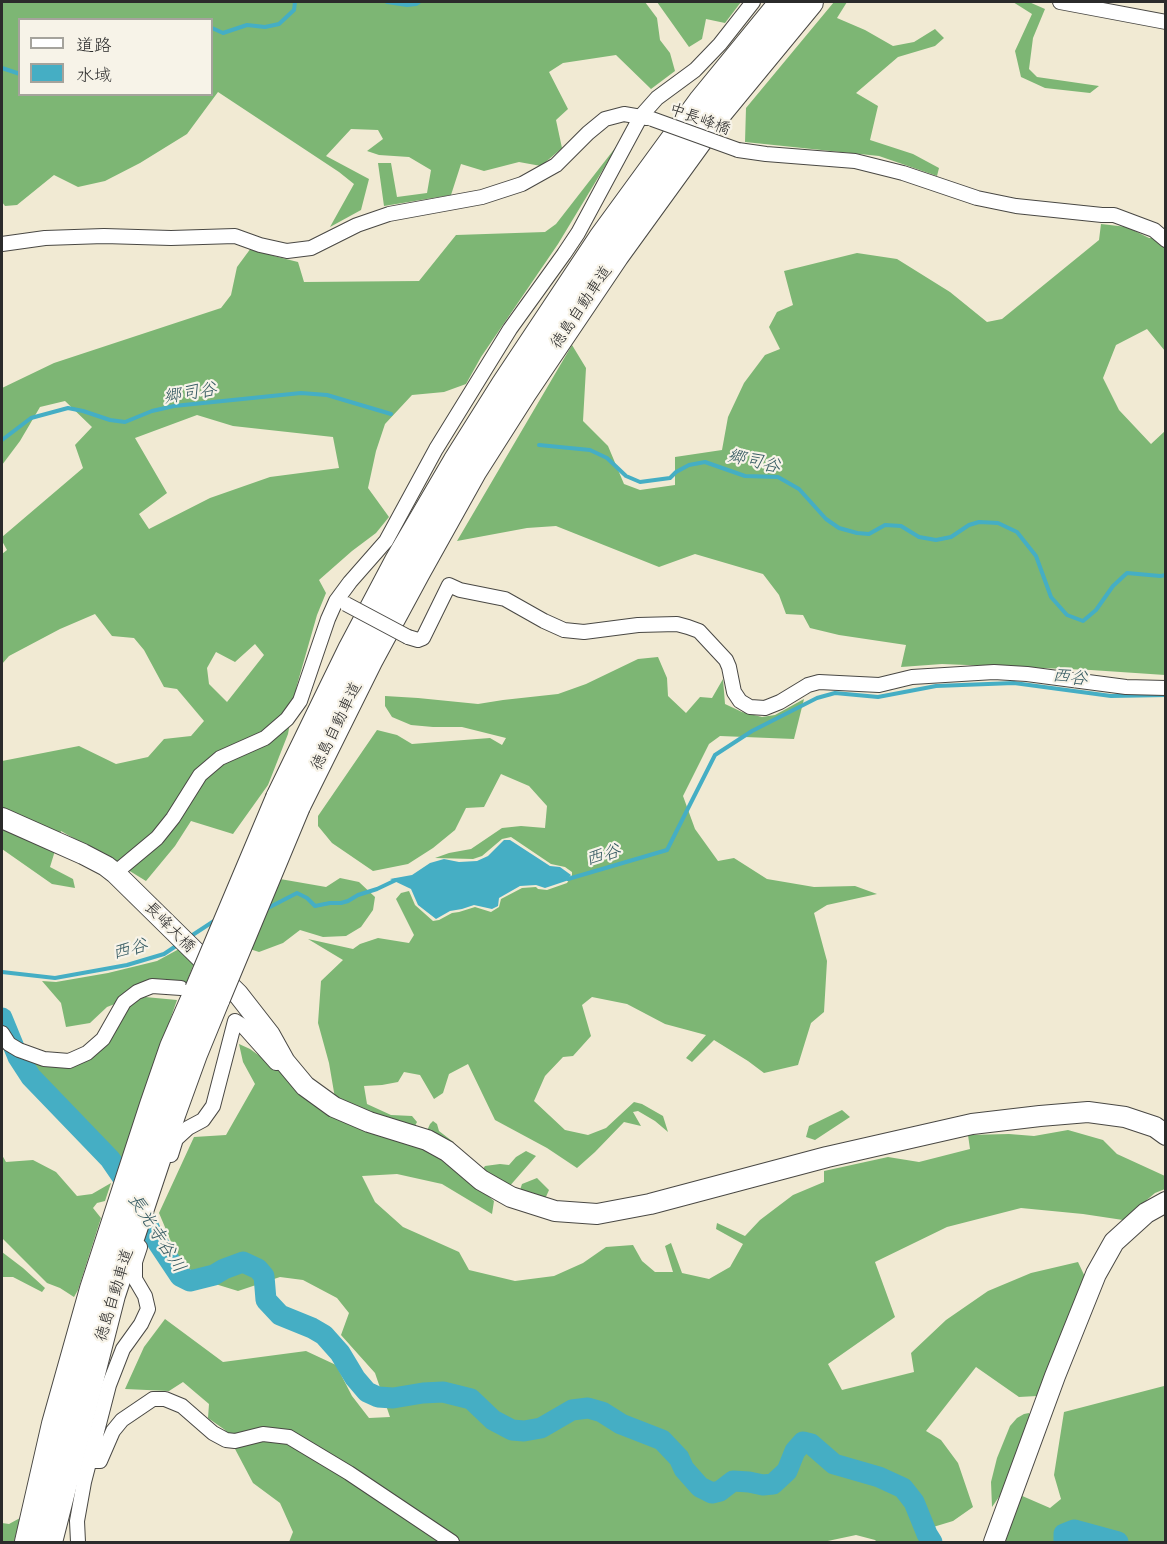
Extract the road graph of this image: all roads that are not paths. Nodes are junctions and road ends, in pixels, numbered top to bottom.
1 (753, 2) edge
2 (783, 2) edge
3 (810, 2) edge
4 (1060, 2) edge
5 (1166, 22) edge
6 (646, 118) junction
7 (1166, 240) edge
8 (2, 244) edge
9 (341, 602) junction
10 (1166, 688) edge
11 (288, 802) junction
12 (2, 818) edge
13 (120, 878) junction
14 (198, 992) junction
15 (10, 1042) edge
16 (285, 1062) junction
17 (1166, 1135) edge
18 (1166, 1202) edge
19 (102, 1292) junction
20 (90, 1461) junction
21 (28, 1542) edge
22 (49, 1542) edge
23 (78, 1542) edge
24 (452, 1542) edge
25 (993, 1542) edge

1 - 6 street
2 - 11 highway, 徳島自動車道
3 - 11 highway, 徳島自動車道
4 - 5 street
6 - 7 street, 中長峰橋, bridge
6 - 8 street
6 - 9 street
9 - 10 street, bridge
9 - 13 street
11 - 14 highway, 徳島自動車道, bridge
12 - 13 street, 長峰大橋
13 - 16 street, 長峰大橋
14 - 15 street
14 - 19 highway, 徳島自動車道
16 - 17 street, 長峰大橋
16 - 20 street
18 - 25 street
19 - 21 highway, 徳島自動車道
19 - 22 highway, 徳島自動車道
20 - 23 street
20 - 24 street

